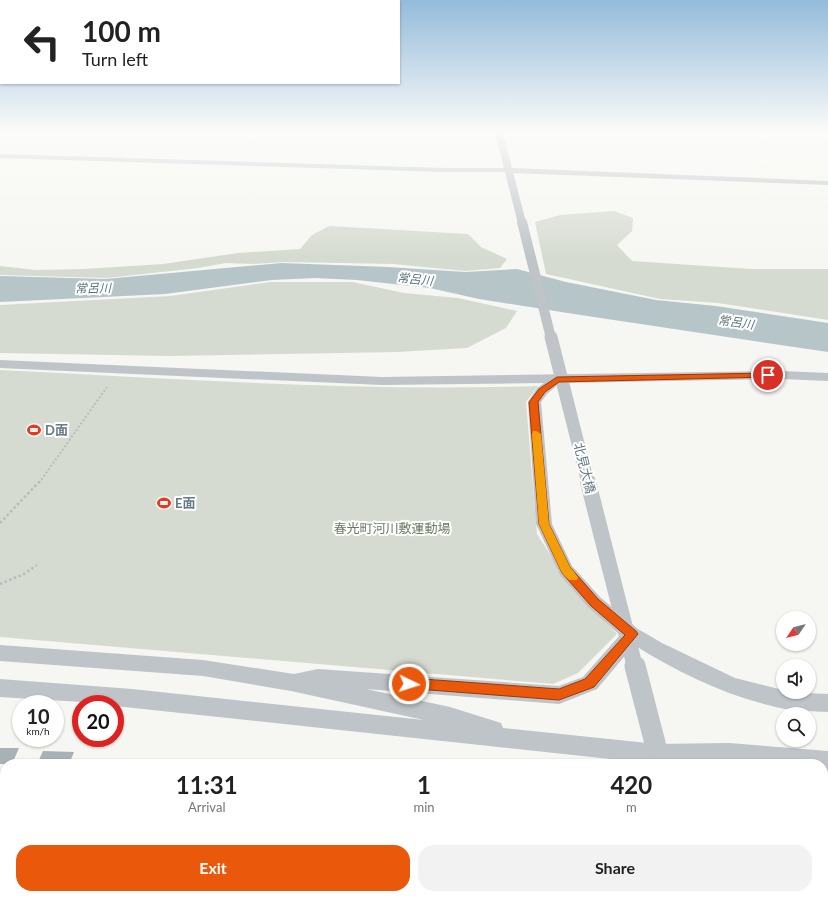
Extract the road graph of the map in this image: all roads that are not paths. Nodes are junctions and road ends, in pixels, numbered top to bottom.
1 (510, 174) edge
2 (577, 174) edge
3 (828, 183) edge
4 (0, 364) edge
5 (828, 377) edge
6 (557, 379) junction
7 (632, 634) junction
8 (0, 653) edge
9 (291, 682) junction
10 (0, 688) edge
11 (828, 703) edge
12 (523, 739) junction
13 (658, 757) edge
14 (803, 759) edge

1 - 13 street, 北見大橋, bridge
2 - 3 street
4 - 6 street
5 - 6 street
6 - 7 street
7 - 9 street
7 - 11 street
8 - 9 street
9 - 12 street
10 - 12 street
12 - 13 street
13 - 14 street

